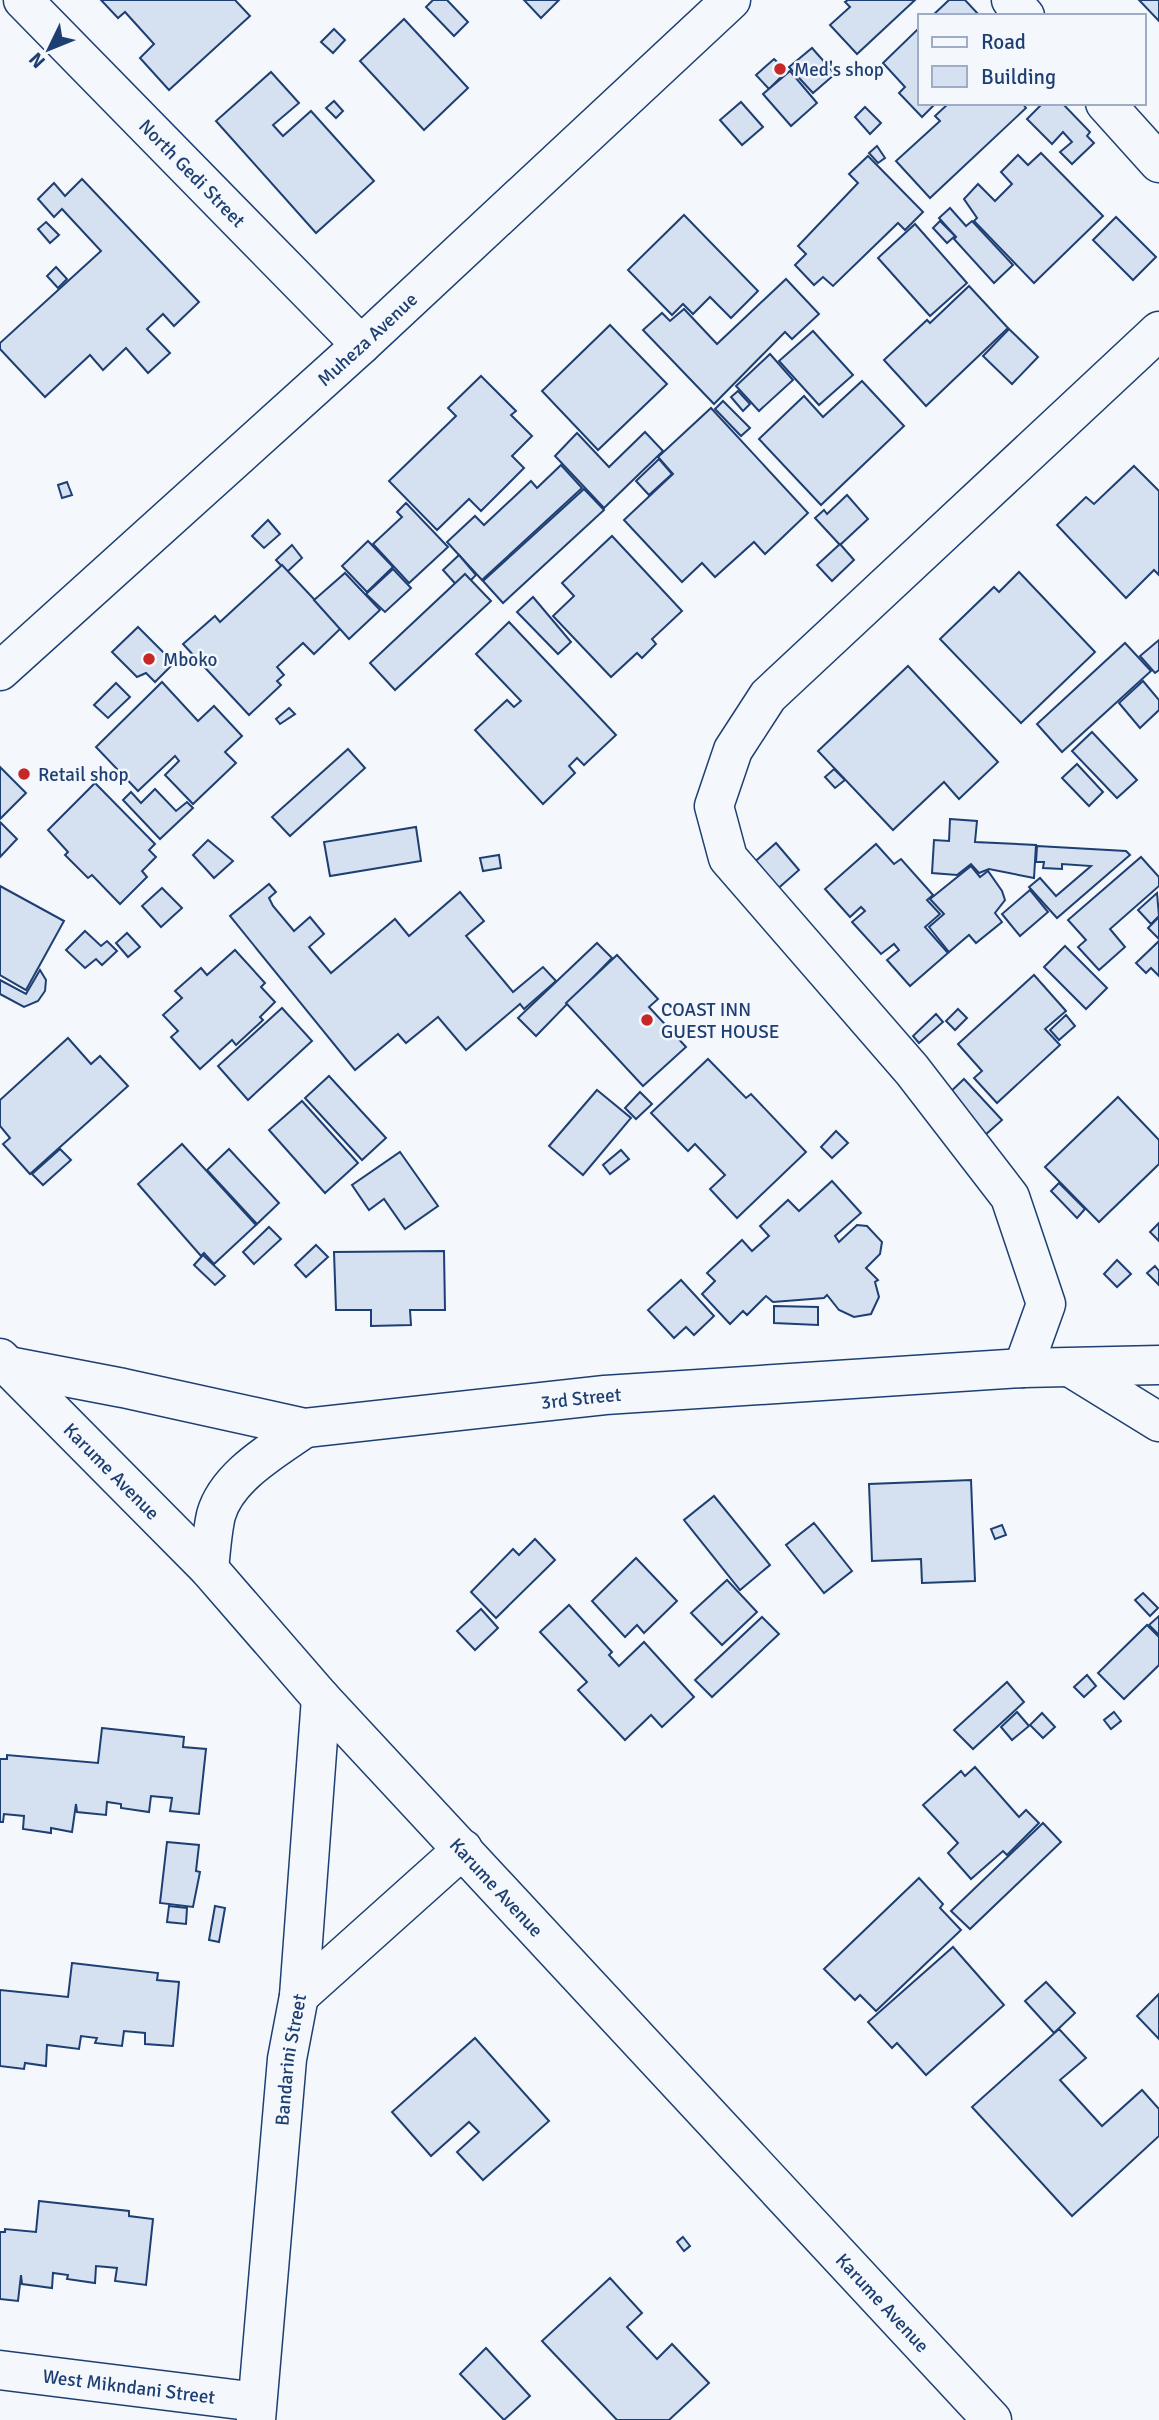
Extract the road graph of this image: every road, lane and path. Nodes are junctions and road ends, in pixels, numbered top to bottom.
1 (23, 0) edge
2 (731, 0) edge
3 (1011, 0) edge
4 (1023, 14) edge
5 (1107, 105) edge
6 (1159, 163) edge
7 (1159, 331) edge
8 (361, 345) junction
9 (0, 671) edge
10 (4, 1362) edge
11 (1159, 1365) edge
12 (1023, 1368) junction
13 (1073, 1369) junction
14 (1159, 1422) edge
15 (304, 1428) junction
16 (209, 1569) junction
17 (321, 1698) junction
18 (463, 1849) junction
19 (299, 1996) junction
20 (0, 2370) edge
21 (257, 2411) edge
22 (992, 2420) edge

1 - 8 street, North Gedi Street
2 - 8 street, Muheza Avenue
3 - 4 street
5 - 6 street
7 - 12 street
8 - 9 street, Muheza Avenue
10 - 15 street, 3rd Street
10 - 16 street, Karume Avenue
11 - 13 street, 3rd Street
12 - 13 street, 3rd Street
12 - 15 street, 3rd Street
13 - 14 street
15 - 16 street
16 - 17 street, Karume Avenue
17 - 18 street, Karume Avenue
17 - 19 street, Bandarini Street
18 - 19 street
18 - 22 street, Karume Avenue
19 - 21 street, Bandarini Street
20 - 21 street, West Mikndani Street

